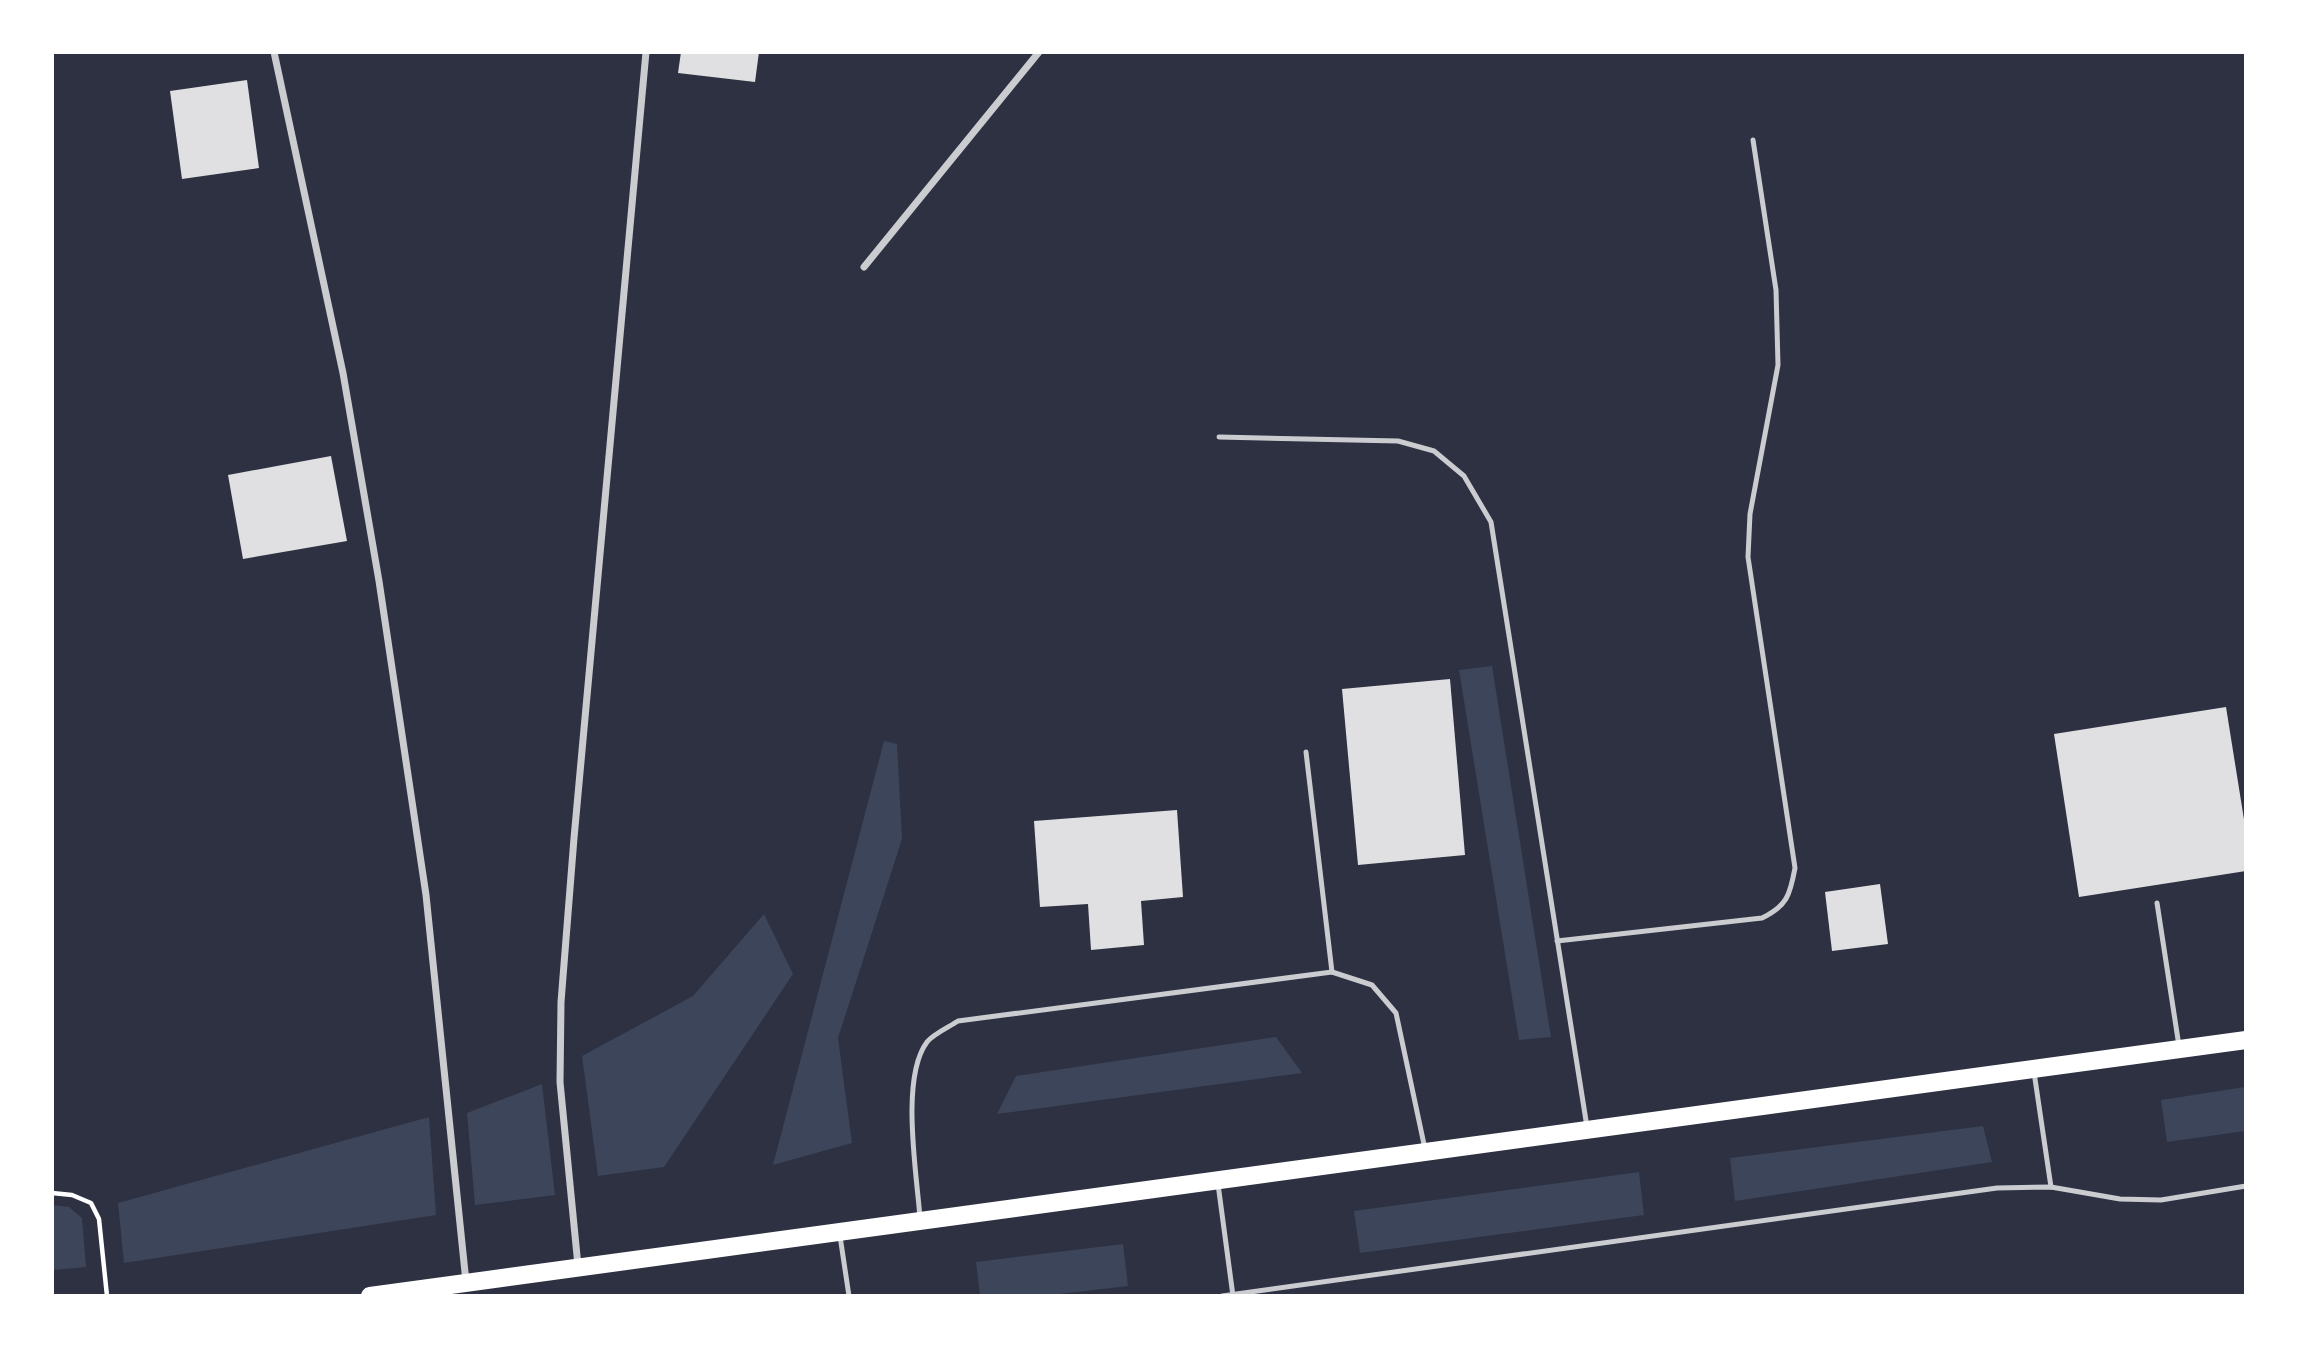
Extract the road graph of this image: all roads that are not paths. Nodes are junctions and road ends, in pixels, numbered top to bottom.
1 (274, 52) edge
2 (646, 52) edge
3 (1038, 52) edge
4 (1753, 140) dead end
5 (863, 267) dead end
6 (1219, 437) dead end
7 (1306, 752) dead end
8 (2157, 903) dead end
9 (1558, 942) junction
10 (1332, 972) junction
11 (2245, 1040) edge
12 (2179, 1049) junction
13 (2034, 1069) junction
14 (1588, 1130) junction
15 (1426, 1152) junction
16 (1217, 1180) junction
17 (2245, 1186) edge
18 (2050, 1187) junction
19 (920, 1220) junction
20 (839, 1231) junction
21 (578, 1266) junction
22 (466, 1282) junction
23 (1233, 1295) edge
24 (370, 1296) edge
25 (849, 1296) edge
26 (1222, 1296) edge

1 - 22 street
2 - 21 street
3 - 5 street
4 - 9 lane
6 - 9 lane
7 - 10 lane
8 - 12 lane
9 - 14 lane
10 - 15 lane
10 - 19 lane
11 - 12 main road
12 - 13 main road
13 - 14 main road
13 - 18 lane
14 - 15 main road
15 - 16 main road
16 - 19 main road
16 - 23 lane
17 - 18 lane
18 - 23 lane
19 - 20 main road
20 - 21 main road
20 - 25 lane
21 - 22 main road
22 - 24 main road
23 - 26 lane

